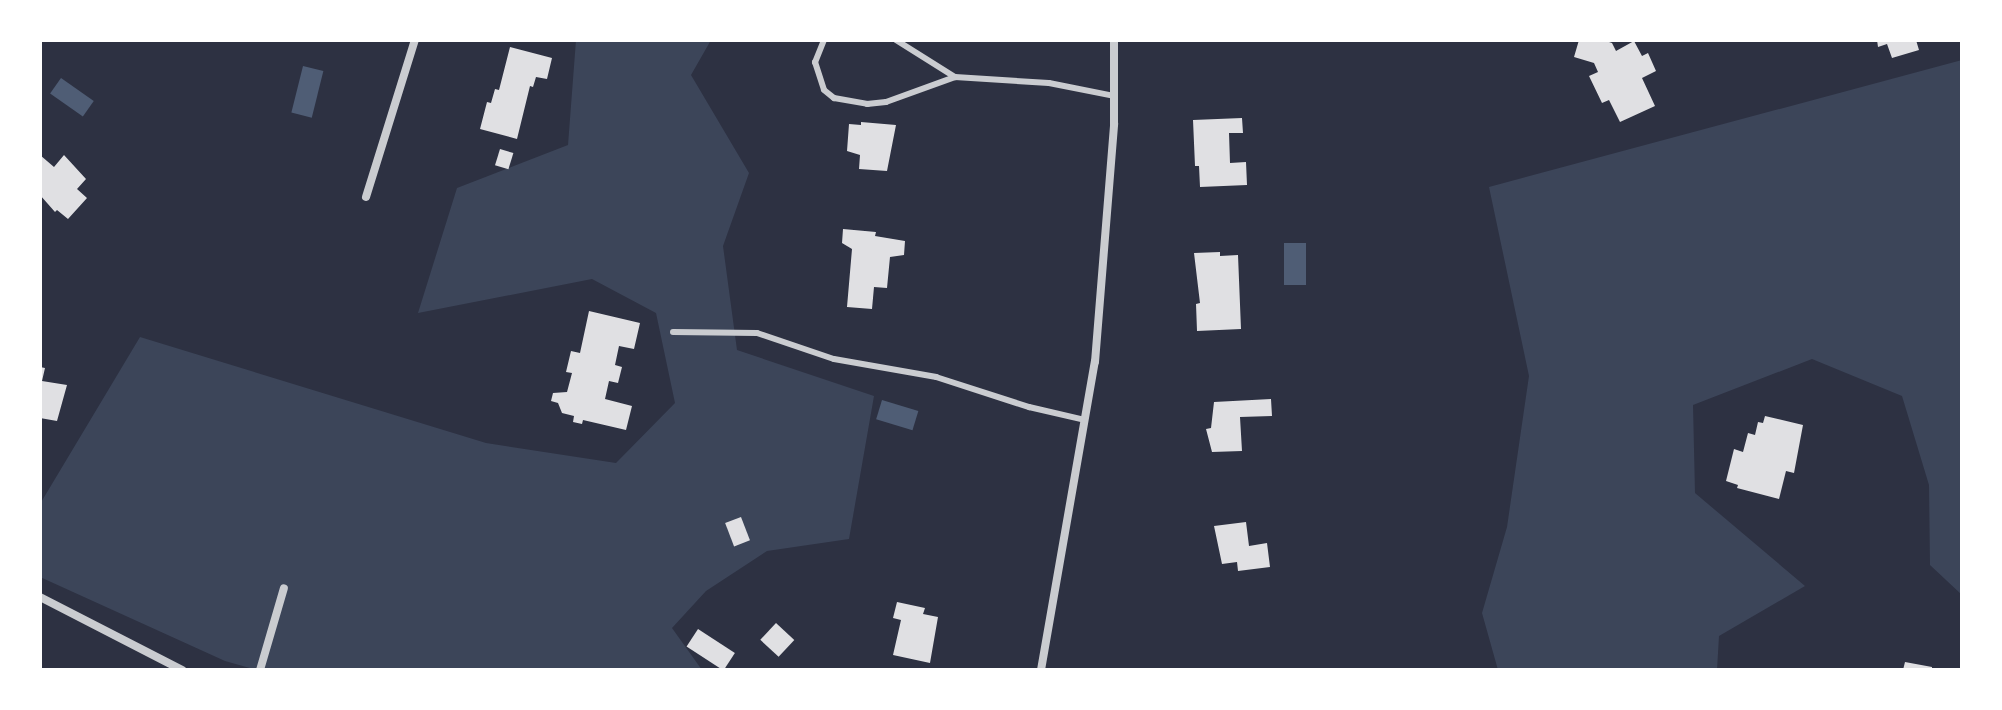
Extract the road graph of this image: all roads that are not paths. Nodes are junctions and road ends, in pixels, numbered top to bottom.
1 (415, 40) edge
2 (824, 40) edge
3 (896, 40) edge
4 (1114, 40) edge
5 (955, 77) junction
6 (1114, 96) junction
7 (366, 197) dead end
8 (673, 332) dead end
9 (1085, 420) junction
10 (284, 588) dead end
11 (40, 597) edge
12 (182, 670) edge
13 (260, 670) edge
14 (1041, 670) edge

1 - 7 street
2 - 5 lane
3 - 5 lane
4 - 6 street
5 - 6 lane
6 - 9 street
8 - 9 lane
9 - 14 street
10 - 13 street
11 - 12 street

